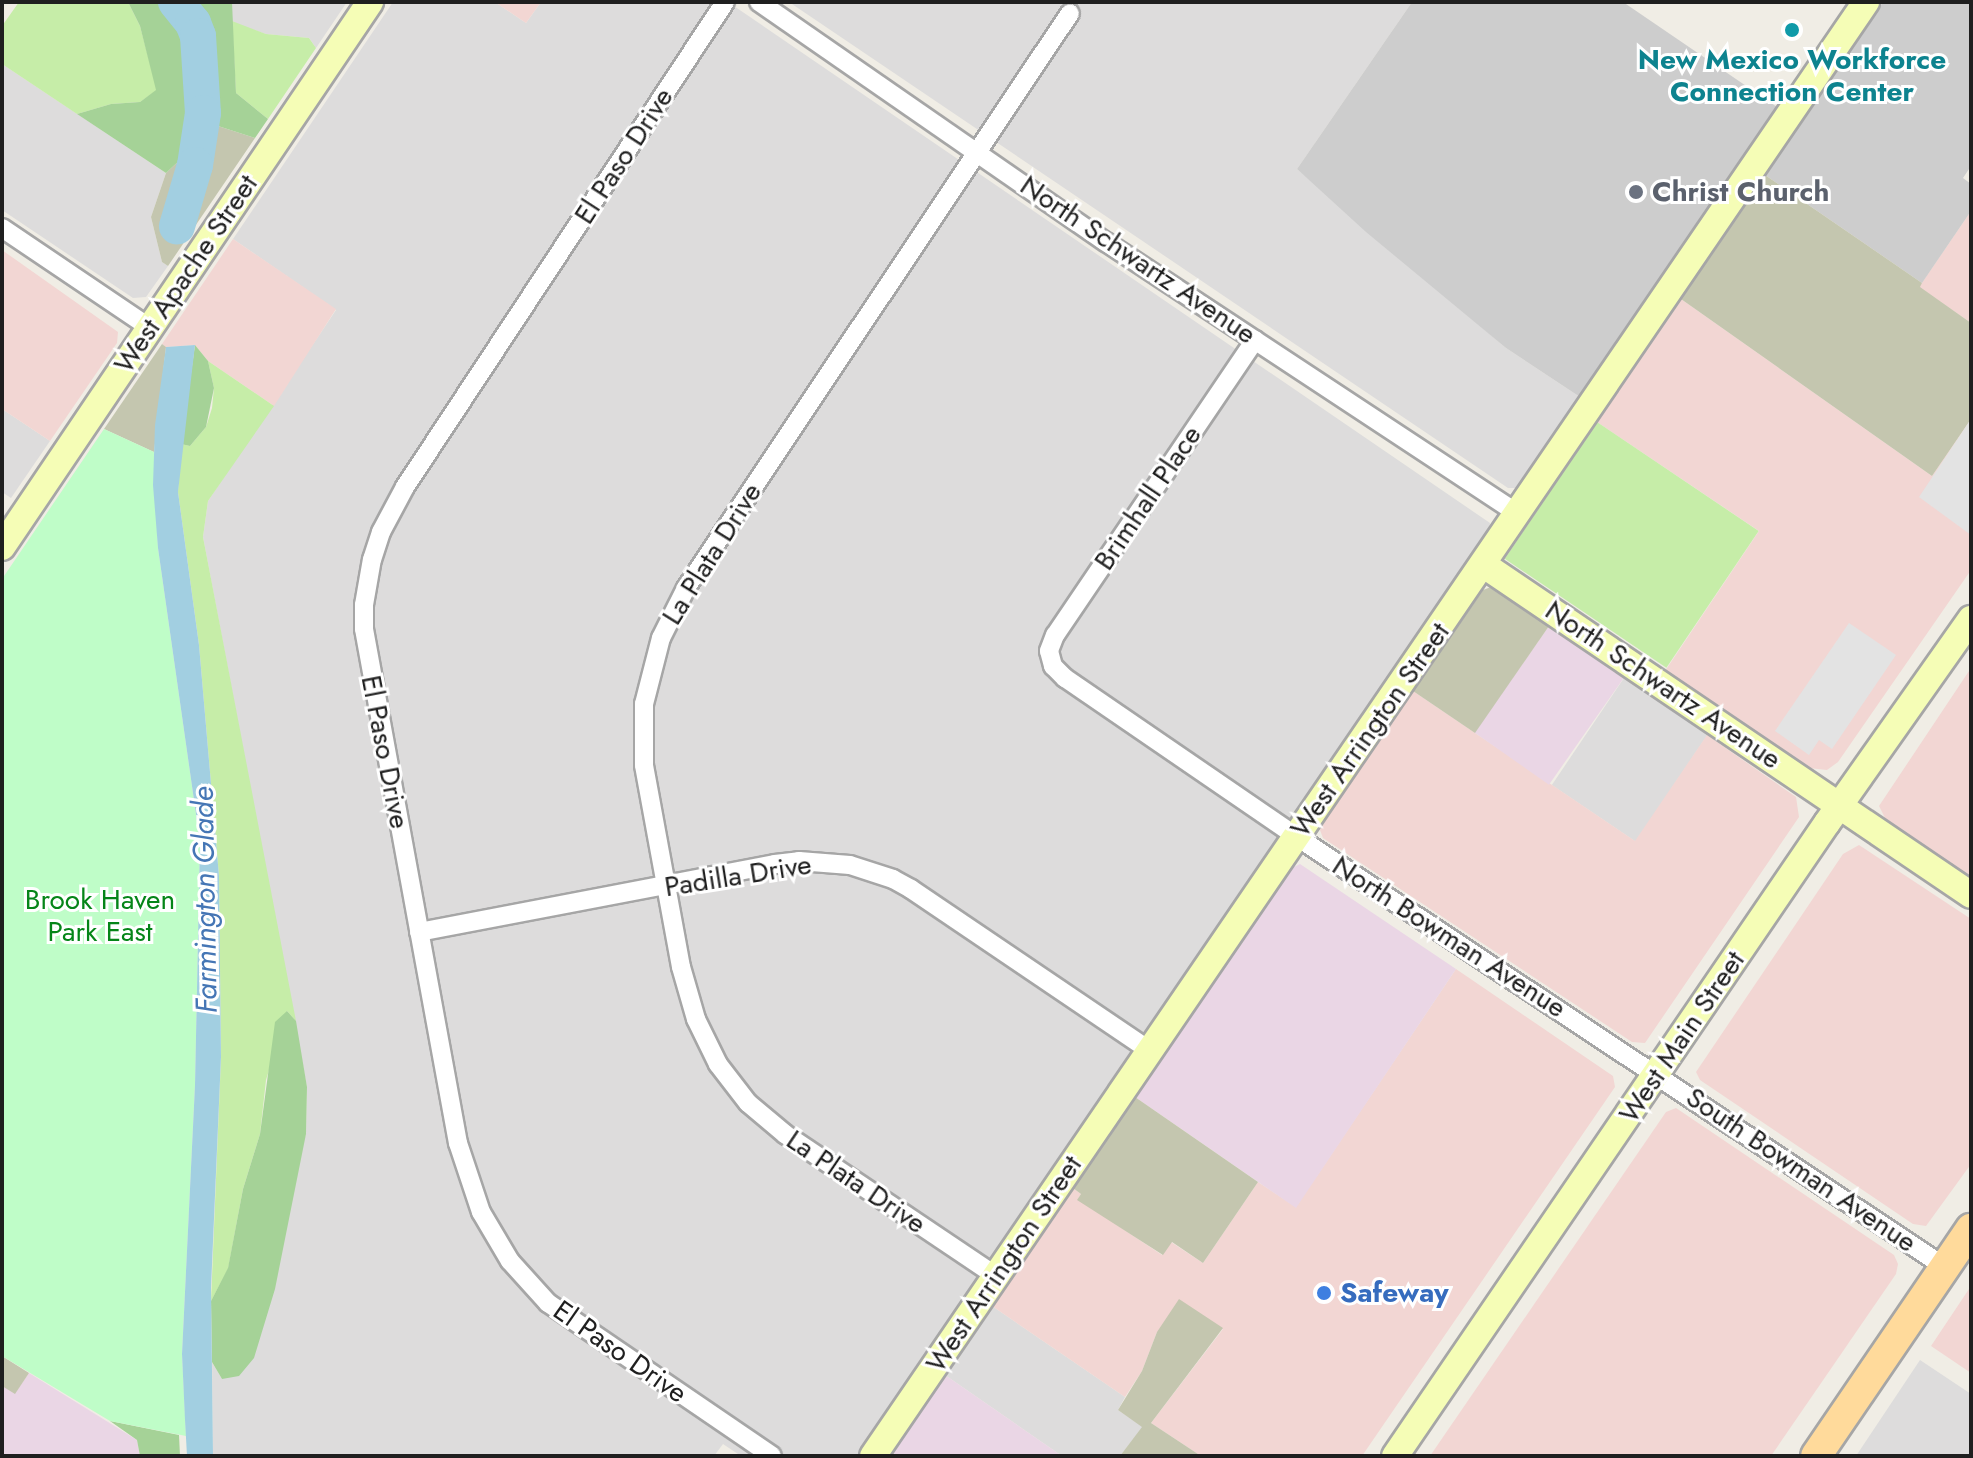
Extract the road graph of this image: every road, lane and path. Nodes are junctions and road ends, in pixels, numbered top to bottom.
1 (370, 2) edge
2 (725, 2) edge
3 (759, 2) edge
4 (1866, 2) edge
5 (1070, 13) dead end
6 (977, 151) junction
7 (2, 228) edge
8 (150, 328) junction
9 (1255, 340) junction
10 (1518, 514) junction
11 (2, 547) edge
12 (1484, 565) junction
13 (1971, 619) edge
14 (1050, 659) joint
15 (1841, 805) junction
16 (1297, 837) junction
17 (665, 887) junction
18 (1971, 895) edge
19 (419, 932) junction
20 (1150, 1051) junction
21 (1657, 1073) junction
22 (1971, 1229) edge
23 (1945, 1267) junction
24 (996, 1276) junction
25 (772, 1456) edge
26 (873, 1456) edge
27 (1395, 1456) edge
28 (1816, 1456) edge

1 - 8 street, West Apache Street
2 - 19 street, El Paso Drive
3 - 6 street, North Schwartz Avenue
4 - 10 street, West Arrington Street
5 - 6 street, La Plata Drive
6 - 9 street, North Schwartz Avenue
6 - 17 street, La Plata Drive
7 - 8 street
8 - 11 street, West Apache Street
9 - 10 street, North Schwartz Avenue
9 - 14 street, Brimhall Place
10 - 12 street, West Arrington Street
12 - 15 street, North Schwartz Avenue
12 - 16 street, West Arrington Street
13 - 15 street, West Main Street
14 - 16 street, North Bowman Avenue
15 - 18 street, North Schwartz Avenue
15 - 21 street, West Main Street
16 - 20 street, West Arrington Street
16 - 21 street, North Bowman Avenue
17 - 19 street, Padilla Drive
17 - 20 street, Padilla Drive
17 - 24 street, La Plata Drive
19 - 25 street, El Paso Drive
20 - 24 street, West Arrington Street
21 - 23 street, South Bowman Avenue
21 - 27 street, West Main Street
22 - 23 main road
23 - 28 main road
24 - 26 street, West Arrington Street

